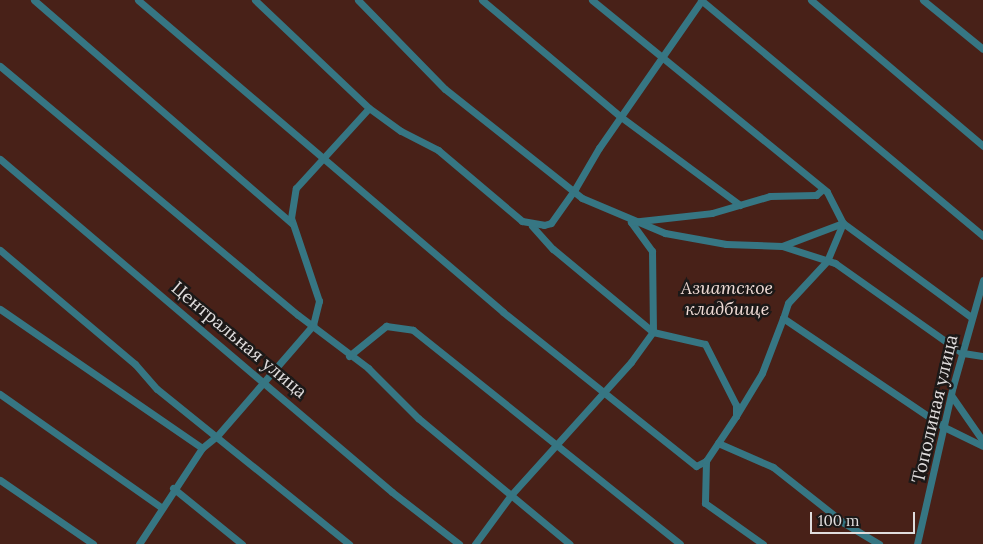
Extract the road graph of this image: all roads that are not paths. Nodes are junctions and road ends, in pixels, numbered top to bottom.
1 (34, 0) edge
2 (138, 0) edge
3 (254, 0) edge
4 (358, 0) edge
5 (482, 0) edge
6 (592, 0) edge
7 (701, 0) edge
8 (811, 0) edge
9 (923, 0) edge
10 (983, 49) edge
11 (662, 58) junction
12 (0, 66) edge
13 (369, 108) junction
14 (621, 116) junction
15 (983, 146) edge
16 (323, 158) junction
17 (0, 159) edge
18 (575, 189) junction
19 (823, 189) junction
20 (740, 206) junction
21 (631, 222) junction
22 (551, 223) junction
23 (843, 223) junction
24 (293, 224) junction
25 (532, 226) junction
26 (983, 236) edge
27 (548, 240) junction
28 (782, 246) junction
29 (0, 250) edge
30 (827, 262) junction
31 (983, 280) edge
32 (0, 309) edge
33 (971, 316) junction
34 (783, 318) junction
35 (313, 325) junction
36 (653, 332) junction
37 (963, 353) junction
38 (349, 356) junction
39 (983, 356) edge
40 (264, 379) junction
41 (602, 391) junction
42 (0, 394) edge
43 (951, 395) junction
44 (736, 416) junction
45 (944, 427) junction
46 (217, 436) junction
47 (983, 441) edge
48 (556, 443) junction
49 (718, 443) junction
50 (983, 446) edge
51 (202, 448) junction
52 (706, 461) junction
53 (0, 480) edge
54 (174, 488) junction
55 (511, 495) junction
56 (161, 507) junction
57 (93, 544) edge
58 (139, 544) edge
59 (242, 544) edge
60 (349, 544) edge
61 (459, 544) edge
62 (475, 544) edge
63 (570, 544) edge
64 (680, 544) edge
65 (763, 544) edge
66 (879, 544) edge
67 (918, 544) edge

1 - 24 street
2 - 16 street
3 - 13 street
4 - 18 street
5 - 14 street
6 - 11 street
7 - 11 street
7 - 26 street
8 - 15 street
9 - 10 street
11 - 14 street
11 - 19 street
12 - 35 street
13 - 16 street
13 - 25 street
14 - 18 street
14 - 20 street
16 - 24 street
16 - 41 street
17 - 40 street, Центральная улица
18 - 21 street
18 - 22 street
19 - 20 street
19 - 23 street
20 - 21 street
21 - 28 street
21 - 36 street
22 - 25 street
22 - 27 street
23 - 28 street
23 - 30 street
23 - 33 street
24 - 35 street
25 - 27 street
27 - 36 street
28 - 30 street
29 - 46 street
30 - 34 street
30 - 37 street
31 - 33 street, Тополиная улица
32 - 51 street
33 - 37 street, Тополиная улица
34 - 44 street
34 - 45 street
35 - 38 street
35 - 40 street
36 - 41 street
36 - 44 street
37 - 39 street
37 - 43 street, Тополиная улица
38 - 48 street
38 - 55 street
40 - 46 street
40 - 61 street, Центральная улица
41 - 48 street
41 - 52 street
42 - 56 street
43 - 45 street, Тополиная улица
43 - 47 street
44 - 49 street
45 - 50 street
45 - 67 street, Тополиная улица
46 - 51 street
46 - 60 street
48 - 55 street
48 - 64 street
49 - 52 street
49 - 66 street
51 - 54 street
52 - 65 street
53 - 57 street
54 - 56 street
54 - 59 street
55 - 62 street
55 - 63 street
56 - 58 street

